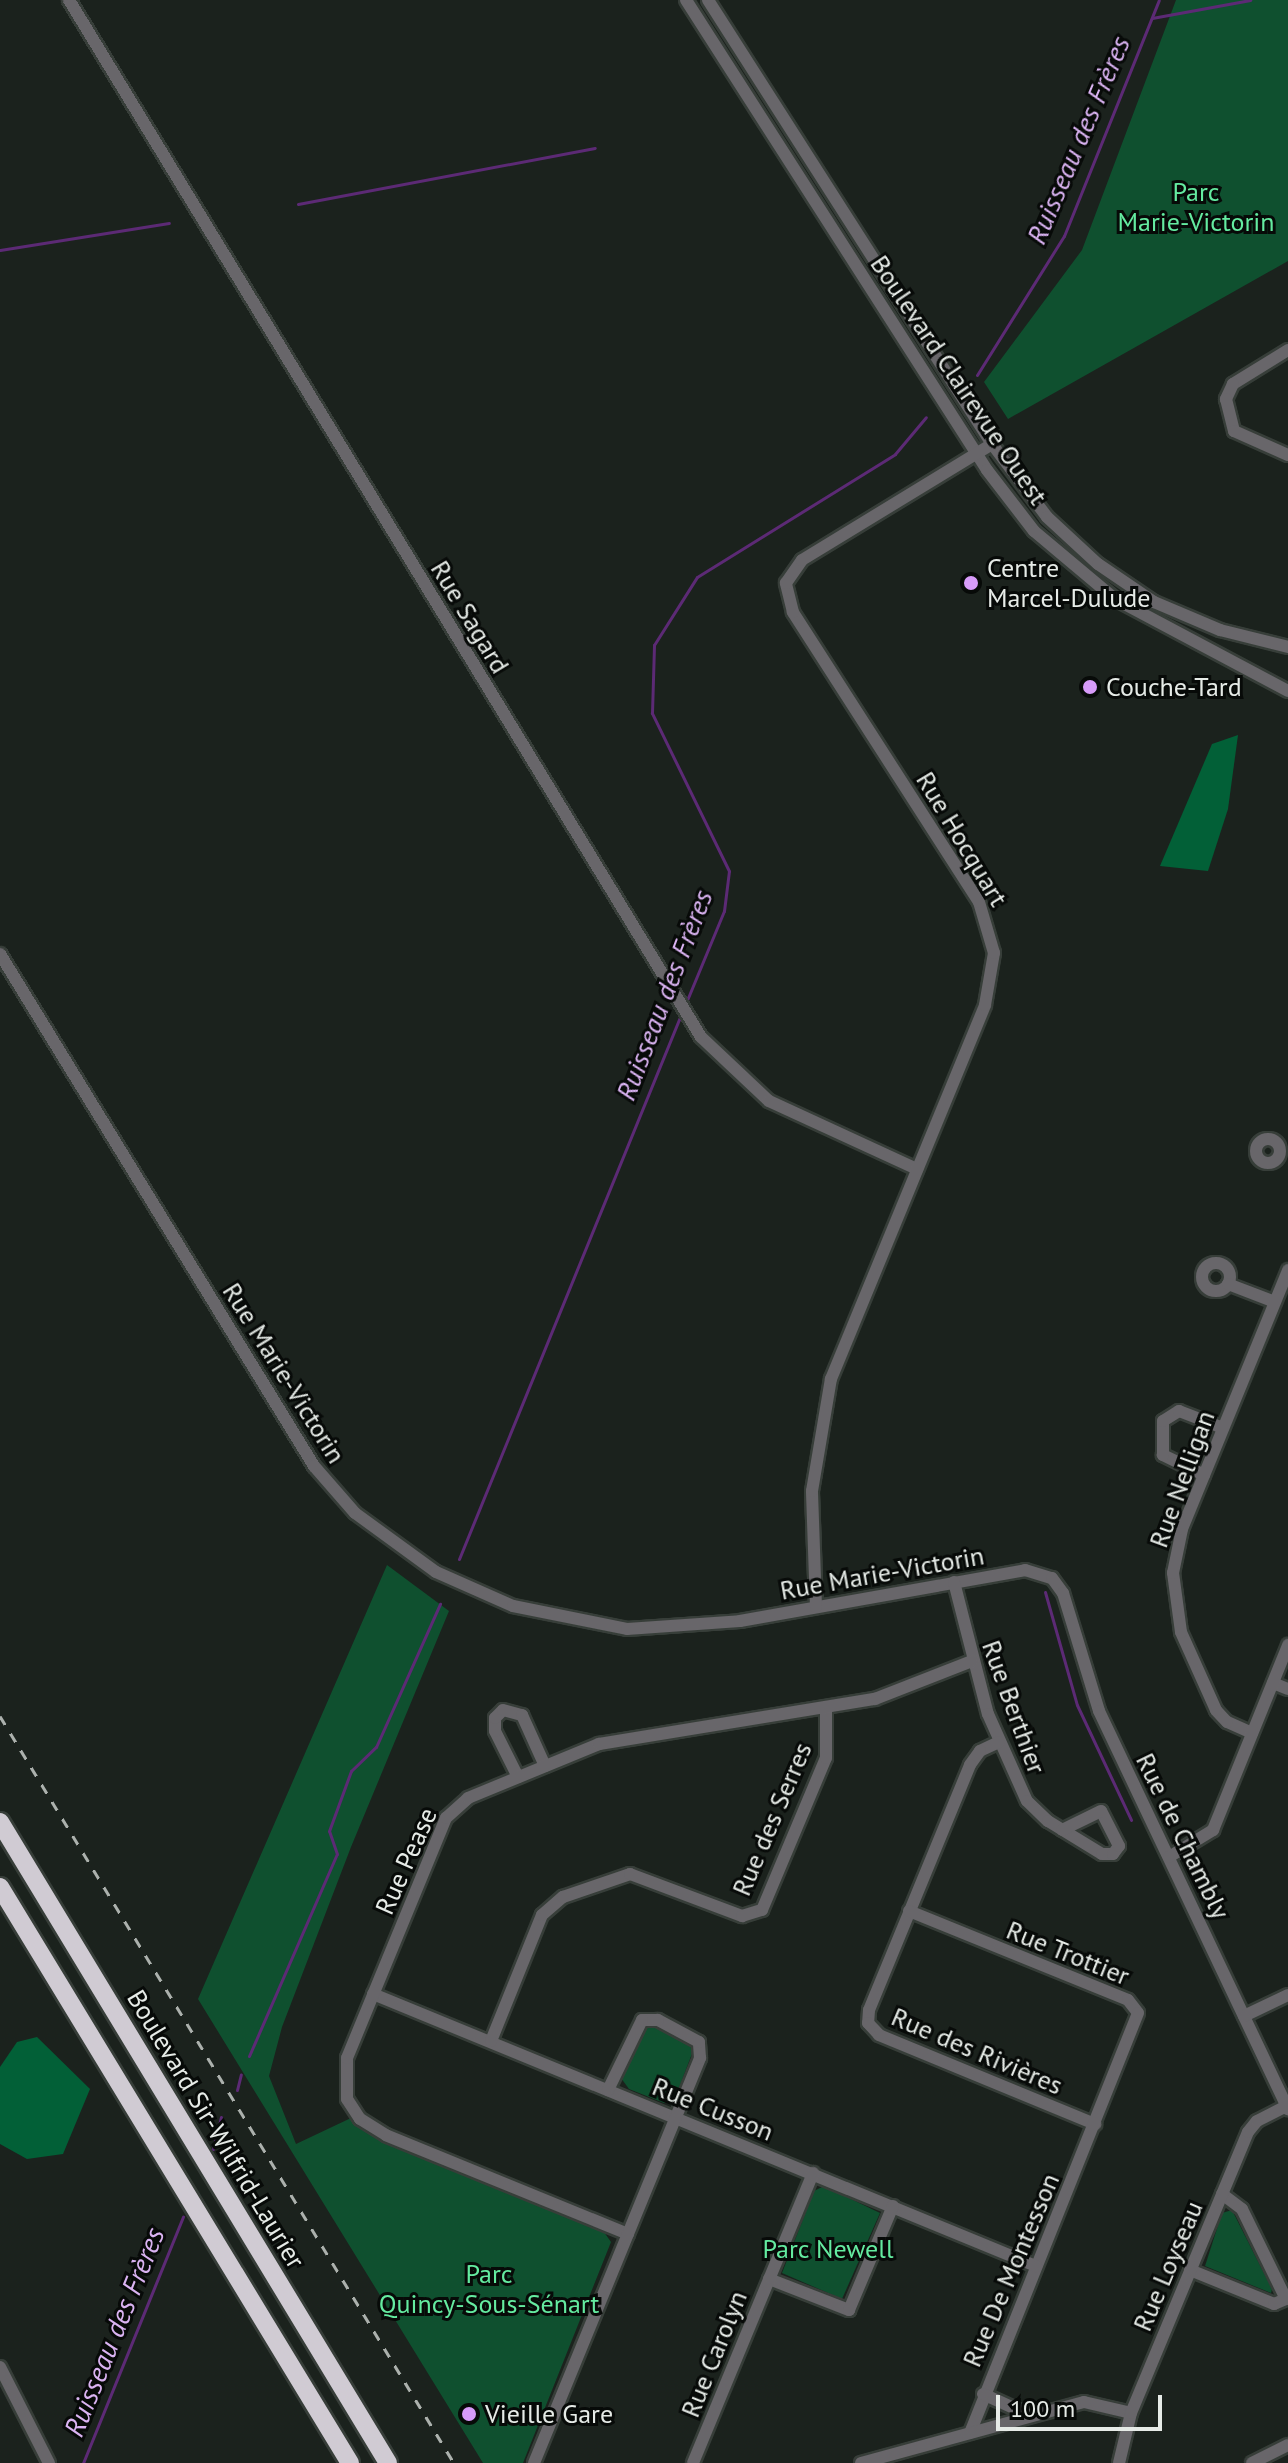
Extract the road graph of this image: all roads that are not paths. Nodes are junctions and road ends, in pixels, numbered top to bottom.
1 (69, 0) edge
2 (686, 0) edge
3 (708, 0) edge
4 (886, 278) junction
5 (870, 287) junction
6 (1288, 350) edge
7 (992, 444) junction
8 (976, 454) junction
9 (1288, 455) edge
10 (1129, 587) junction
11 (1115, 599) junction
12 (1288, 647) edge
13 (1288, 691) edge
14 (0, 954) edge
15 (917, 1169) junction
16 (1288, 1270) edge
17 (1228, 1284) dead end
18 (1275, 1302) junction
19 (1223, 1428) junction
20 (1204, 1475) junction
21 (1052, 1578) joint
22 (954, 1582) junction
23 (816, 1607) junction
24 (1288, 1645) edge
25 (972, 1661) junction
26 (1273, 1683) junction
27 (1288, 1689) edge
28 (826, 1707) junction
29 (1252, 1733) junction
30 (999, 1742) junction
31 (545, 1766) junction
32 (518, 1777) junction
33 (0, 1822) edge
34 (1062, 1830) junction
35 (1169, 1857) junction
36 (0, 1887) edge
37 (909, 1911) junction
38 (373, 1994) junction
39 (1288, 1995) edge
40 (1244, 2016) junction
41 (491, 2041) junction
42 (608, 2090) junction
43 (1287, 2108) edge
44 (675, 2118) junction
45 (1095, 2124) junction
46 (813, 2173) junction
47 (1222, 2194) junction
48 (893, 2206) junction
49 (628, 2234) junction
50 (1036, 2266) junction
51 (1190, 2270) junction
52 (769, 2279) junction
53 (0, 2367) edge
54 (983, 2394) junction
55 (1131, 2413) junction
56 (1031, 2416) junction
57 (970, 2433) junction
58 (1288, 2445) edge
59 (866, 2462) edge
60 (49, 2463) edge
61 (350, 2463) edge
62 (388, 2463) edge
63 (534, 2463) edge
64 (693, 2463) edge
65 (1119, 2463) edge
66 (1252, 2463) edge

1 - 15 street, Rue Sagard
2 - 5 street, Boulevard Clairevue Ouest
3 - 4 street, Boulevard Clairevue Ouest
4 - 5 street
4 - 7 street, Boulevard Clairevue Ouest
5 - 8 street, Boulevard Clairevue Ouest
6 - 9 street
7 - 8 street, Rue Hocquart
7 - 10 street, Boulevard Clairevue Ouest
8 - 11 street, Boulevard Clairevue Ouest
8 - 15 street, Rue Hocquart
10 - 11 street
10 - 12 street, Boulevard Clairevue Ouest
11 - 13 street, Boulevard Clairevue Ouest
14 - 23 street, Rue Marie-Victorin
15 - 23 street, Rue Hocquart
16 - 18 street, Rue Nelligan
17 - 18 street
18 - 19 street, Rue Nelligan
19 - 20 street, Rue Nelligan
19 - 20 street
20 - 29 street, Rue Nelligan
21 - 22 street, Rue Marie-Victorin
21 - 35 street, Rue de Chambly
22 - 23 street, Rue Marie-Victorin
22 - 25 street, Rue Berthier
24 - 26 street
25 - 28 street, Rue Pease
25 - 30 street, Rue Berthier
26 - 27 street
26 - 29 street
28 - 31 street, Rue Pease
28 - 41 street, Rue des Serres
29 - 35 street
30 - 34 street, Rue Berthier
30 - 37 street
31 - 32 street, Rue Pease
31 - 32 street
32 - 38 street, Rue Pease
33 - 62 highway, Boulevard Sir-Wilfrid-Laurier
34 - 34 street, Rue Berthier
35 - 40 street, Rue de Chambly
36 - 61 highway
37 - 45 street, Rue des Rivières
37 - 45 street, Rue Trottier
38 - 41 street, Rue Cusson
38 - 49 street, Rue Pease
39 - 40 street
40 - 43 street, Rue de Chambly
41 - 42 street, Rue Cusson
42 - 44 street, Rue Cusson
42 - 44 street
43 - 47 street, Rue Loyseau
44 - 46 street, Rue Cusson
44 - 49 street
45 - 50 street, Rue De Montesson
46 - 48 street, Rue Cusson
46 - 52 street, Rue Carolyn
47 - 51 street, Rue Loyseau
47 - 51 street
48 - 50 street, Rue Cusson
48 - 52 street
49 - 63 street
50 - 54 street, Rue De Montesson
51 - 55 street, Rue Loyseau
52 - 64 street, Rue Carolyn
53 - 60 street
54 - 56 street
54 - 57 street, Rue De Montesson
55 - 56 street
55 - 65 street, Rue Loyseau
56 - 57 street
57 - 59 street
58 - 66 street

